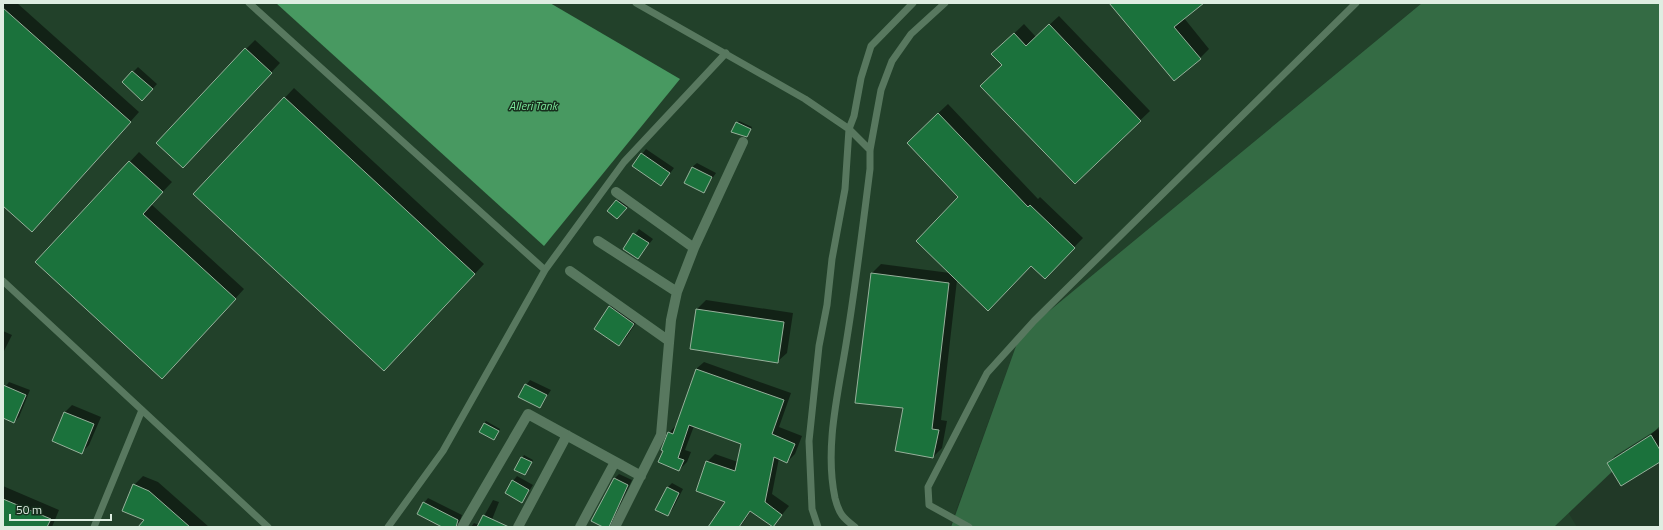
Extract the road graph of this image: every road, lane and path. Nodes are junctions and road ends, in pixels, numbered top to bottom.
1 (249, 3) edge
2 (636, 3) edge
3 (913, 3) edge
4 (945, 3) edge
5 (1356, 3) edge
6 (726, 53) junction
7 (849, 129) junction
8 (743, 142) dead end
9 (870, 150) junction
10 (616, 192) dead end
11 (598, 242) dead end
12 (694, 248) junction
13 (545, 270) junction
14 (570, 272) dead end
15 (3, 281) edge
16 (677, 292) junction
17 (669, 341) junction
18 (142, 410) junction
19 (567, 435) junction
20 (615, 462) junction
21 (641, 476) junction
22 (94, 527) edge
23 (268, 527) edge
24 (388, 527) edge
25 (462, 527) edge
26 (518, 527) edge
27 (580, 527) edge
28 (615, 527) edge
29 (818, 527) edge
30 (855, 527) edge
31 (969, 527) edge

1 - 13 lane
2 - 6 lane
3 - 7 lane
4 - 9 lane
5 - 31 lane
6 - 7 lane
6 - 13 lane
7 - 9 lane
7 - 29 lane
8 - 12 street
9 - 30 lane
10 - 12 street
11 - 16 street
12 - 16 street
13 - 24 lane
14 - 17 street
15 - 18 lane
16 - 17 street
17 - 21 street
18 - 22 lane
18 - 23 lane
19 - 20 street
19 - 25 street
19 - 26 street
20 - 21 street
20 - 27 street
21 - 28 street

